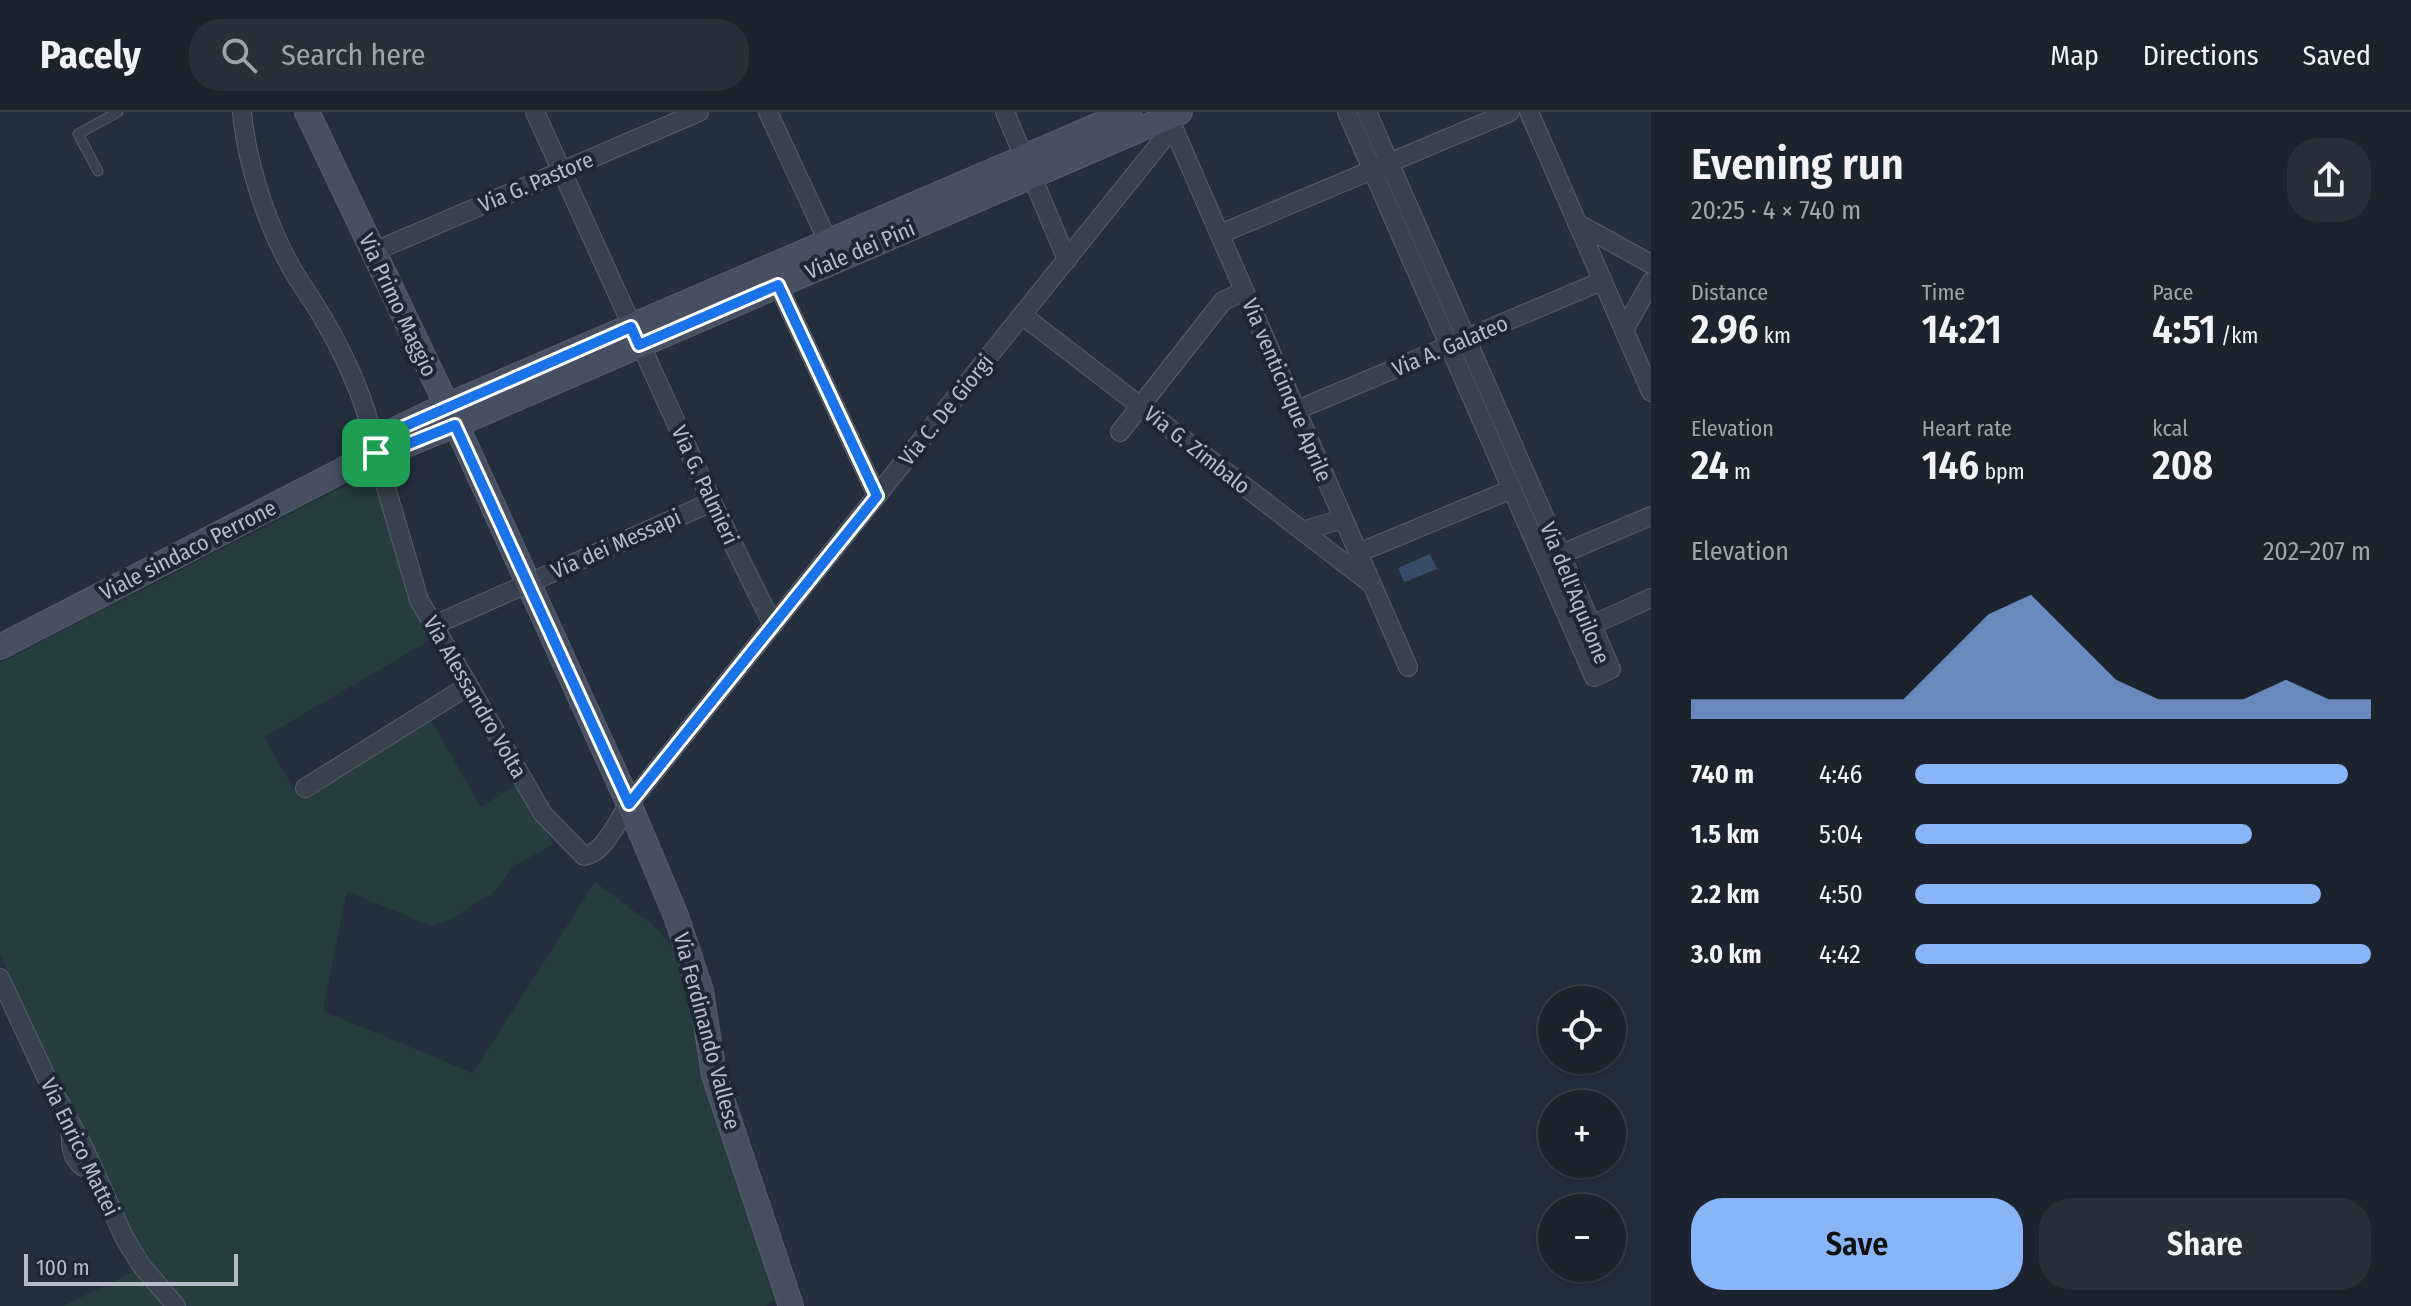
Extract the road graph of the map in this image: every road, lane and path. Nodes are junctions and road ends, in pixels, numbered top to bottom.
1 (118, 112) edge
2 (242, 112) edge
3 (307, 112) edge
4 (535, 112) edge
5 (699, 112) edge
6 (768, 112) edge
7 (1005, 112) edge
8 (1129, 112) edge
9 (1347, 112) edge
10 (1367, 112) edge
11 (1510, 112) edge
12 (1529, 112) edge
13 (1172, 117) edge
14 (1028, 166) junction
15 (1381, 166) junction
16 (98, 171) dead end
17 (562, 171) junction
18 (1577, 223) junction
19 (1220, 234) junction
20 (832, 251) junction
21 (373, 252) junction
22 (1067, 260) junction
23 (1651, 264) edge
24 (1602, 281) junction
25 (1651, 282) edge
26 (778, 285) junction
27 (1244, 291) junction
28 (1022, 315) junction
29 (1624, 330) junction
30 (635, 336) junction
31 (1459, 343) junction
32 (1651, 392) edge
33 (1141, 406) junction
34 (1297, 410) junction
35 (451, 415) junction
36 (1120, 432) dead end
37 (376, 453) junction
38 (1512, 489) junction
39 (877, 496) junction
40 (712, 502) junction
41 (1651, 516) edge
42 (1343, 519) junction
43 (1302, 531) junction
44 (1358, 553) junction
45 (1552, 558) junction
46 (527, 583) junction
47 (1371, 584) junction
48 (1651, 598) edge
49 (773, 625) junction
50 (432, 626) junction
51 (0, 647) edge
52 (1408, 667) dead end
53 (468, 686) junction
54 (305, 788) dead end
55 (629, 804) junction
56 (0, 978) edge
57 (176, 1306) edge
58 (791, 1306) edge

1 - 16 lane
2 - 37 street, Via Alessandro Volta
3 - 21 street, Via Primo Maggio
4 - 17 street, Via G. Palmieri
5 - 17 street, Via G. Pastore
6 - 20 street
7 - 14 street
8 - 14 street, Viale dei Pini
9 - 15 street, Via dell'Aquilone
10 - 15 street, Via dell'Aquilone
11 - 15 street
12 - 18 street
13 - 14 street, Viale dei Pini
13 - 19 street, Via venticinque Aprile
13 - 22 street, Via C. De Giorgi
14 - 20 street, Viale dei Pini
14 - 22 street
15 - 19 street
15 - 31 street, Via dell'Aquilone
17 - 21 street, Via G. Pastore
17 - 30 street, Via G. Palmieri
18 - 23 street
18 - 24 street
19 - 27 street, Via venticinque Aprile
20 - 26 street, Viale dei Pini
20 - 30 street, Viale dei Pini
21 - 35 street, Via Primo Maggio
22 - 28 street, Via C. De Giorgi
24 - 29 street
24 - 31 street, Via A. Galateo
25 - 29 street
26 - 30 street, Viale dei Pini
26 - 39 street
27 - 33 street
27 - 34 street, Via venticinque Aprile
28 - 33 street, Via G. Zimbalo
28 - 39 street, Via C. De Giorgi
29 - 32 street
30 - 35 street, Viale dei Pini
30 - 40 street, Via G. Palmieri
31 - 34 street, Via A. Galateo
31 - 38 street, Via dell'Aquilone
31 - 45 street, Via dell'Aquilone
33 - 36 street
33 - 43 street, Via G. Zimbalo
34 - 42 street, Via venticinque Aprile
35 - 37 street, Viale dei Pini
35 - 46 street, Via Primo Maggio
37 - 50 street, Via Alessandro Volta
37 - 51 street, Viale sindaco Perrone
38 - 44 street
38 - 45 street, Via dell'Aquilone
39 - 49 street, Via C. De Giorgi
40 - 46 street, Via dei Messapi
40 - 49 street, Via G. Palmieri
41 - 45 street
42 - 43 street
42 - 44 street, Via venticinque Aprile
43 - 47 street, Via G. Zimbalo
44 - 47 street, Via venticinque Aprile
45 - 48 street, Via dell'Aquilone
46 - 50 street, Via dei Messapi
46 - 55 street, Via Primo Maggio
47 - 52 street, Via venticinque Aprile
49 - 55 street, Via C. De Giorgi
50 - 53 street, Via Alessandro Volta
53 - 54 street
53 - 55 street, Via Alessandro Volta
55 - 58 street, Via Ferdinando Vallese
56 - 57 street, Via Enrico Mattei

